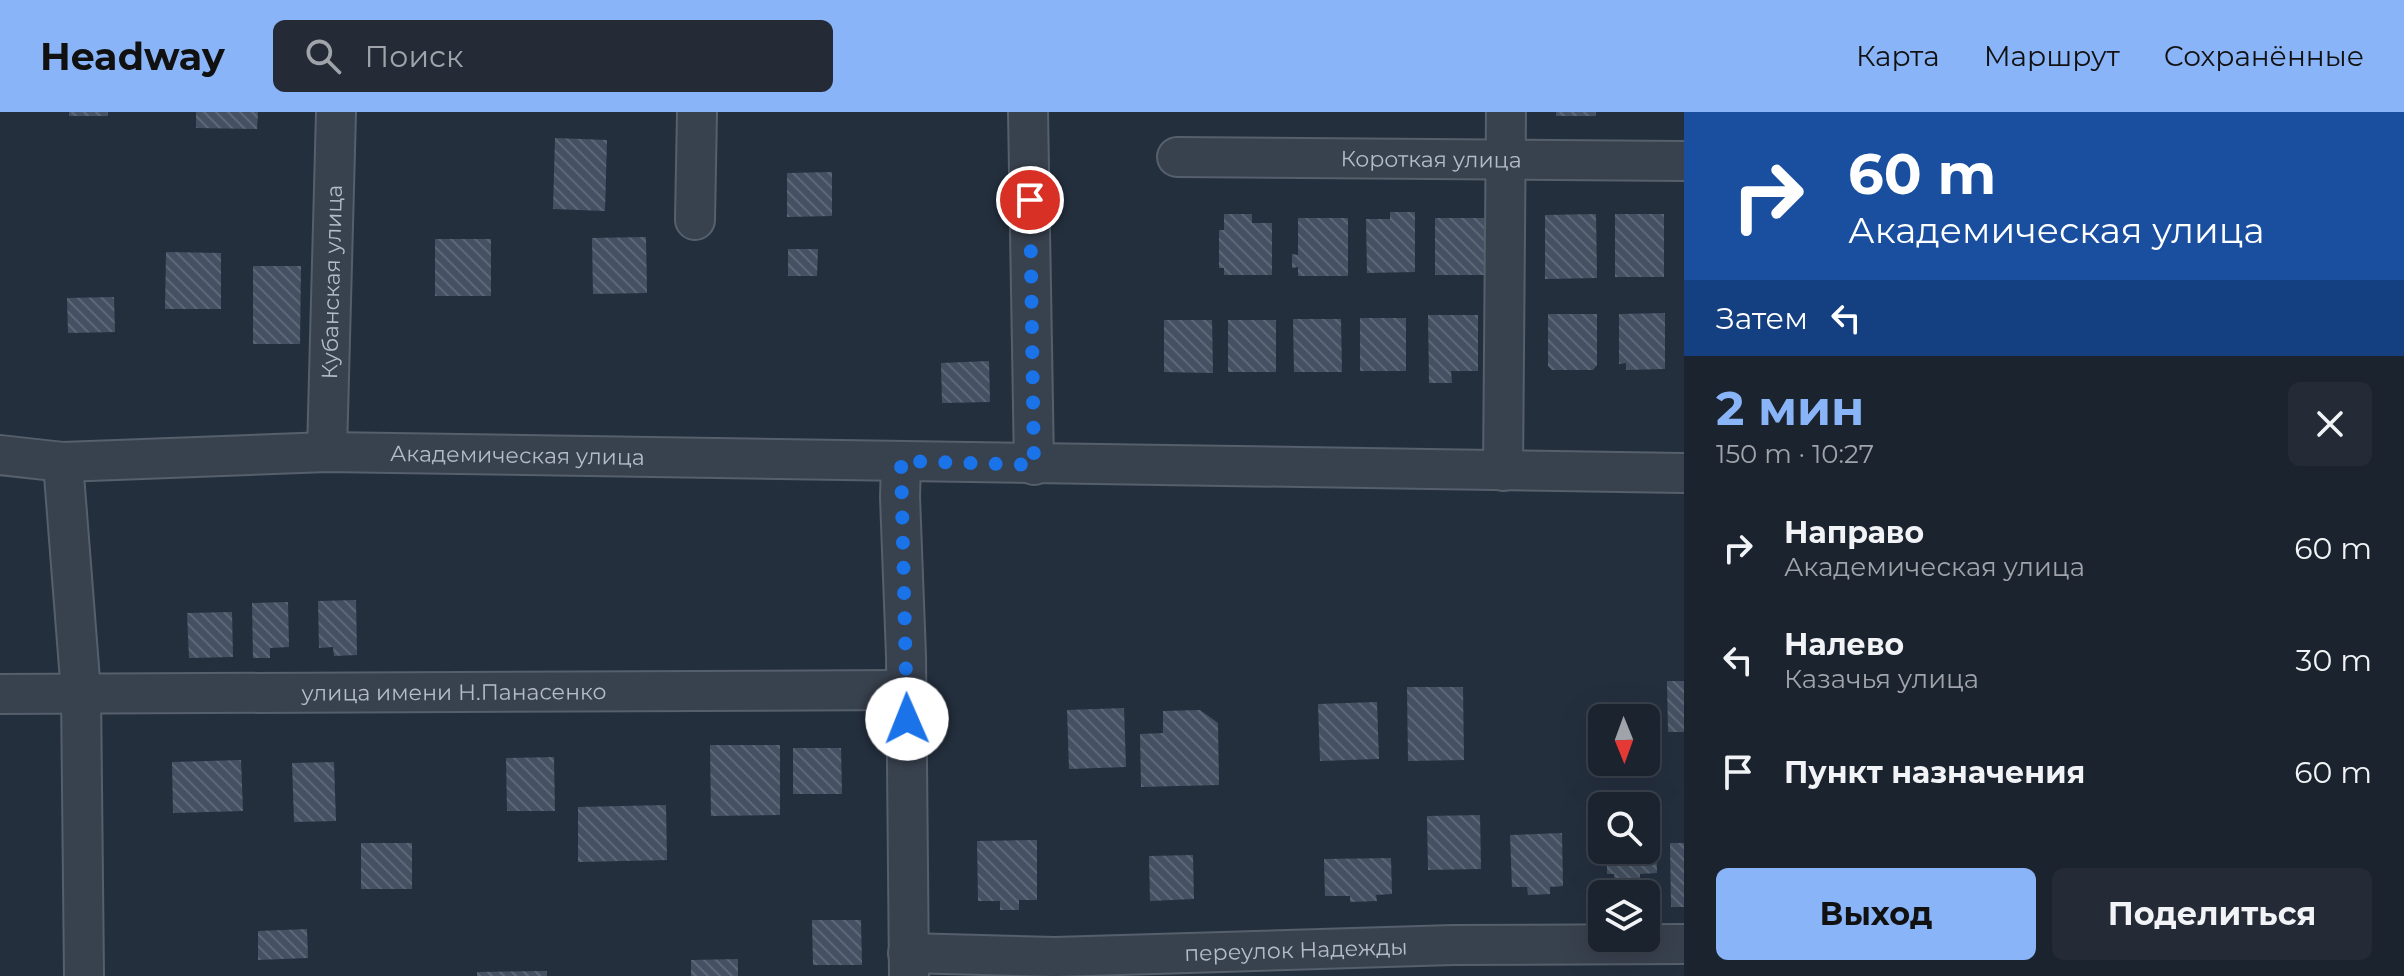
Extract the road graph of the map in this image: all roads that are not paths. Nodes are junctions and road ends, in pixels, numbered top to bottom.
1 (336, 112) edge
2 (697, 112) edge
3 (1028, 112) edge
4 (1506, 112) edge
5 (1177, 157) dead end
6 (1506, 160) junction
7 (1684, 161) edge
8 (695, 220) dead end
9 (327, 452) junction
10 (0, 455) edge
11 (901, 461) junction
12 (63, 462) junction
13 (1034, 465) junction
14 (1503, 471) junction
15 (1684, 473) edge
16 (906, 690) junction
17 (81, 693) junction
18 (0, 694) edge
19 (1684, 944) edge
20 (909, 965) edge
21 (84, 976) edge

1 - 9 street, Кубанская улица
2 - 8 street
3 - 13 street
4 - 6 street
5 - 6 street, Короткая улица
6 - 7 street, Короткая улица
6 - 14 street
9 - 11 street, Академическая улица
9 - 12 street, Академическая улица
10 - 12 street, Академическая улица
11 - 13 street, Академическая улица
11 - 16 street
12 - 17 street
13 - 14 street, Академическая улица
14 - 15 street, Академическая улица
16 - 17 street, улица имени Н.Панасенко
16 - 20 street
17 - 18 street, улица имени Н.Панасенко
17 - 21 street
19 - 20 street, переулок Надежды

